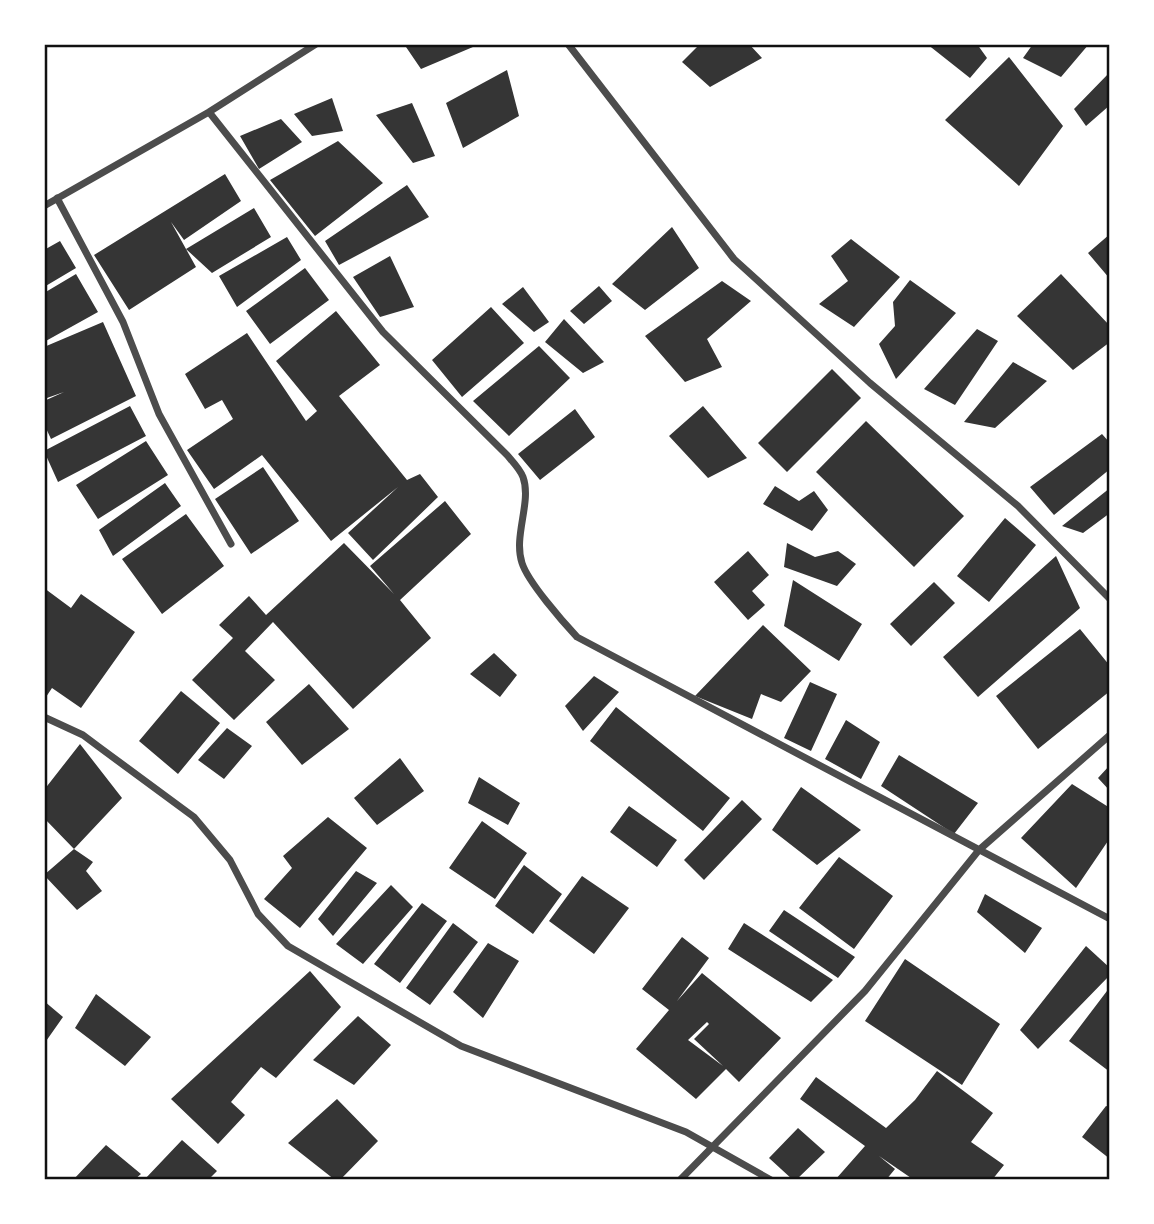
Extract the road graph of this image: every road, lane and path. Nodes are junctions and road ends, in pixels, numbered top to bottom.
1 (316, 44) edge
2 (568, 44) edge
3 (209, 112) junction
4 (57, 198) junction
5 (44, 206) edge
6 (231, 544) dead end
7 (1110, 599) edge
8 (44, 717) edge
9 (1110, 735) edge
10 (979, 850) junction
11 (1110, 919) edge
12 (711, 1147) junction
13 (680, 1180) edge
14 (771, 1180) edge

1 - 3 street
2 - 7 street
3 - 4 street
3 - 10 street
4 - 5 street
4 - 6 street
8 - 12 street
9 - 10 street
10 - 11 street
10 - 12 street
12 - 13 street
12 - 14 street

